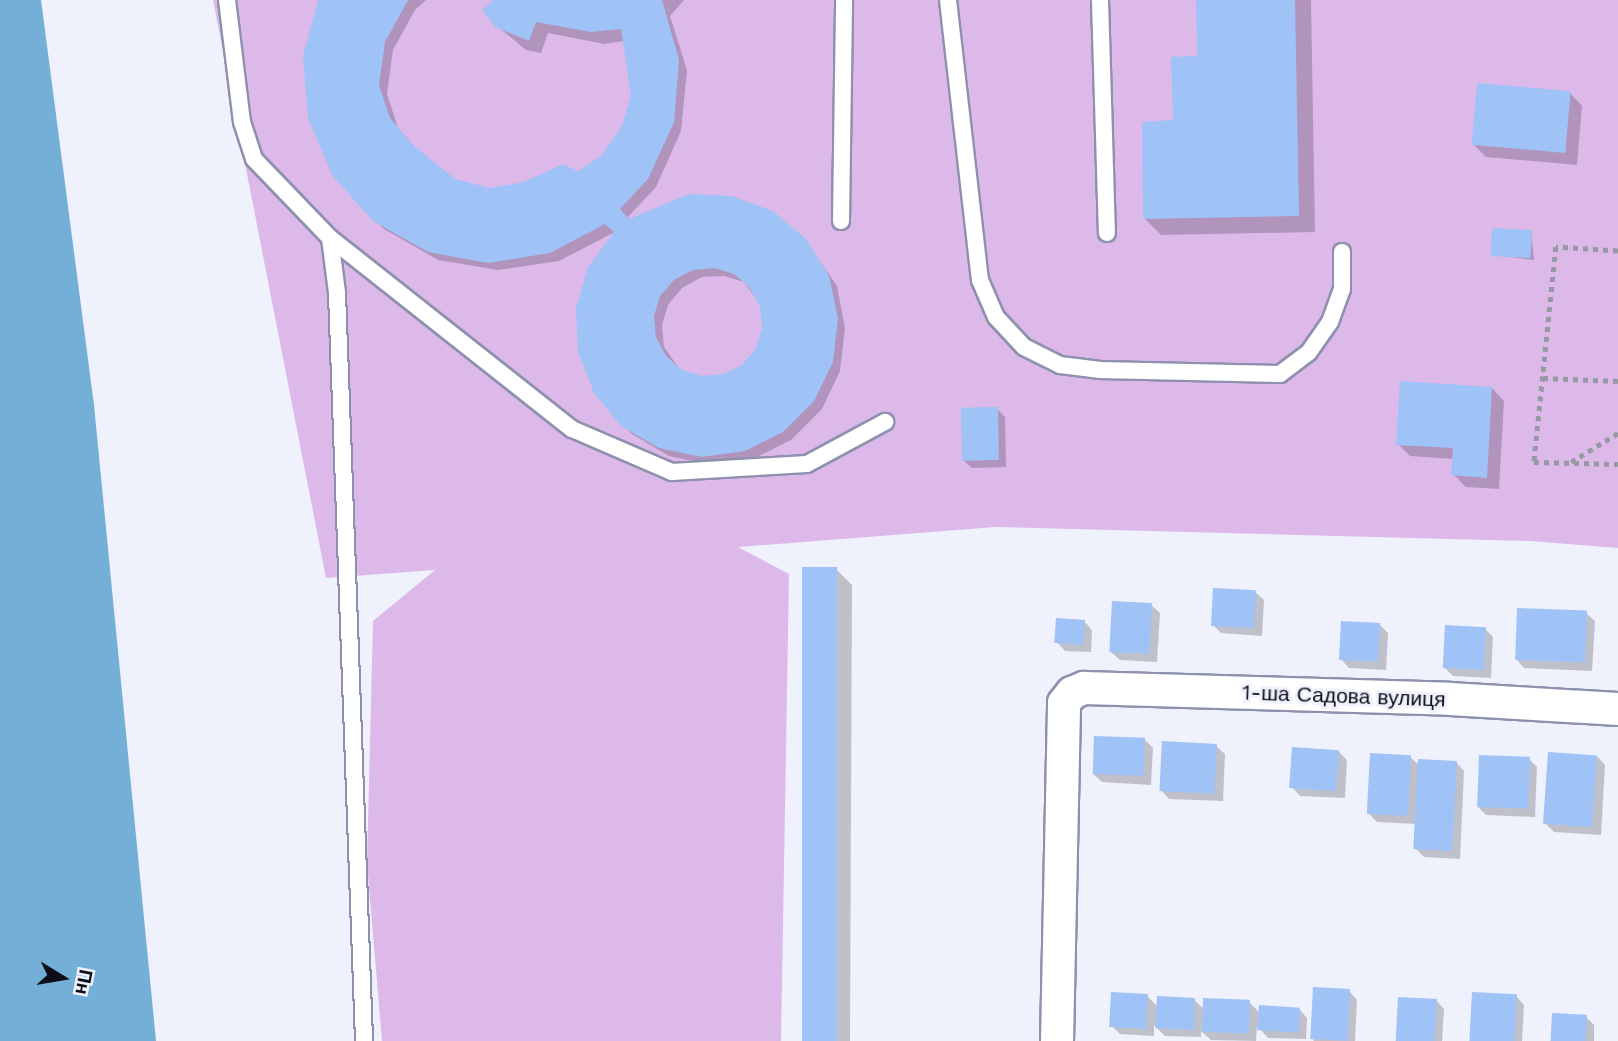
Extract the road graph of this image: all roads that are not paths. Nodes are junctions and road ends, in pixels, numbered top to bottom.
1 (227, 0) edge
2 (844, 0) edge
3 (948, 0) edge
4 (1100, 0) edge
5 (841, 221) dead end
6 (1107, 233) dead end
7 (330, 238) junction
8 (1342, 252) dead end
9 (885, 422) dead end
10 (1618, 709) edge
11 (364, 1041) edge
12 (1057, 1041) edge

1 - 7 lane
2 - 5 lane
3 - 8 lane
4 - 6 lane
7 - 9 lane
7 - 11 lane
10 - 12 street, 1-ша Садова вулиця

